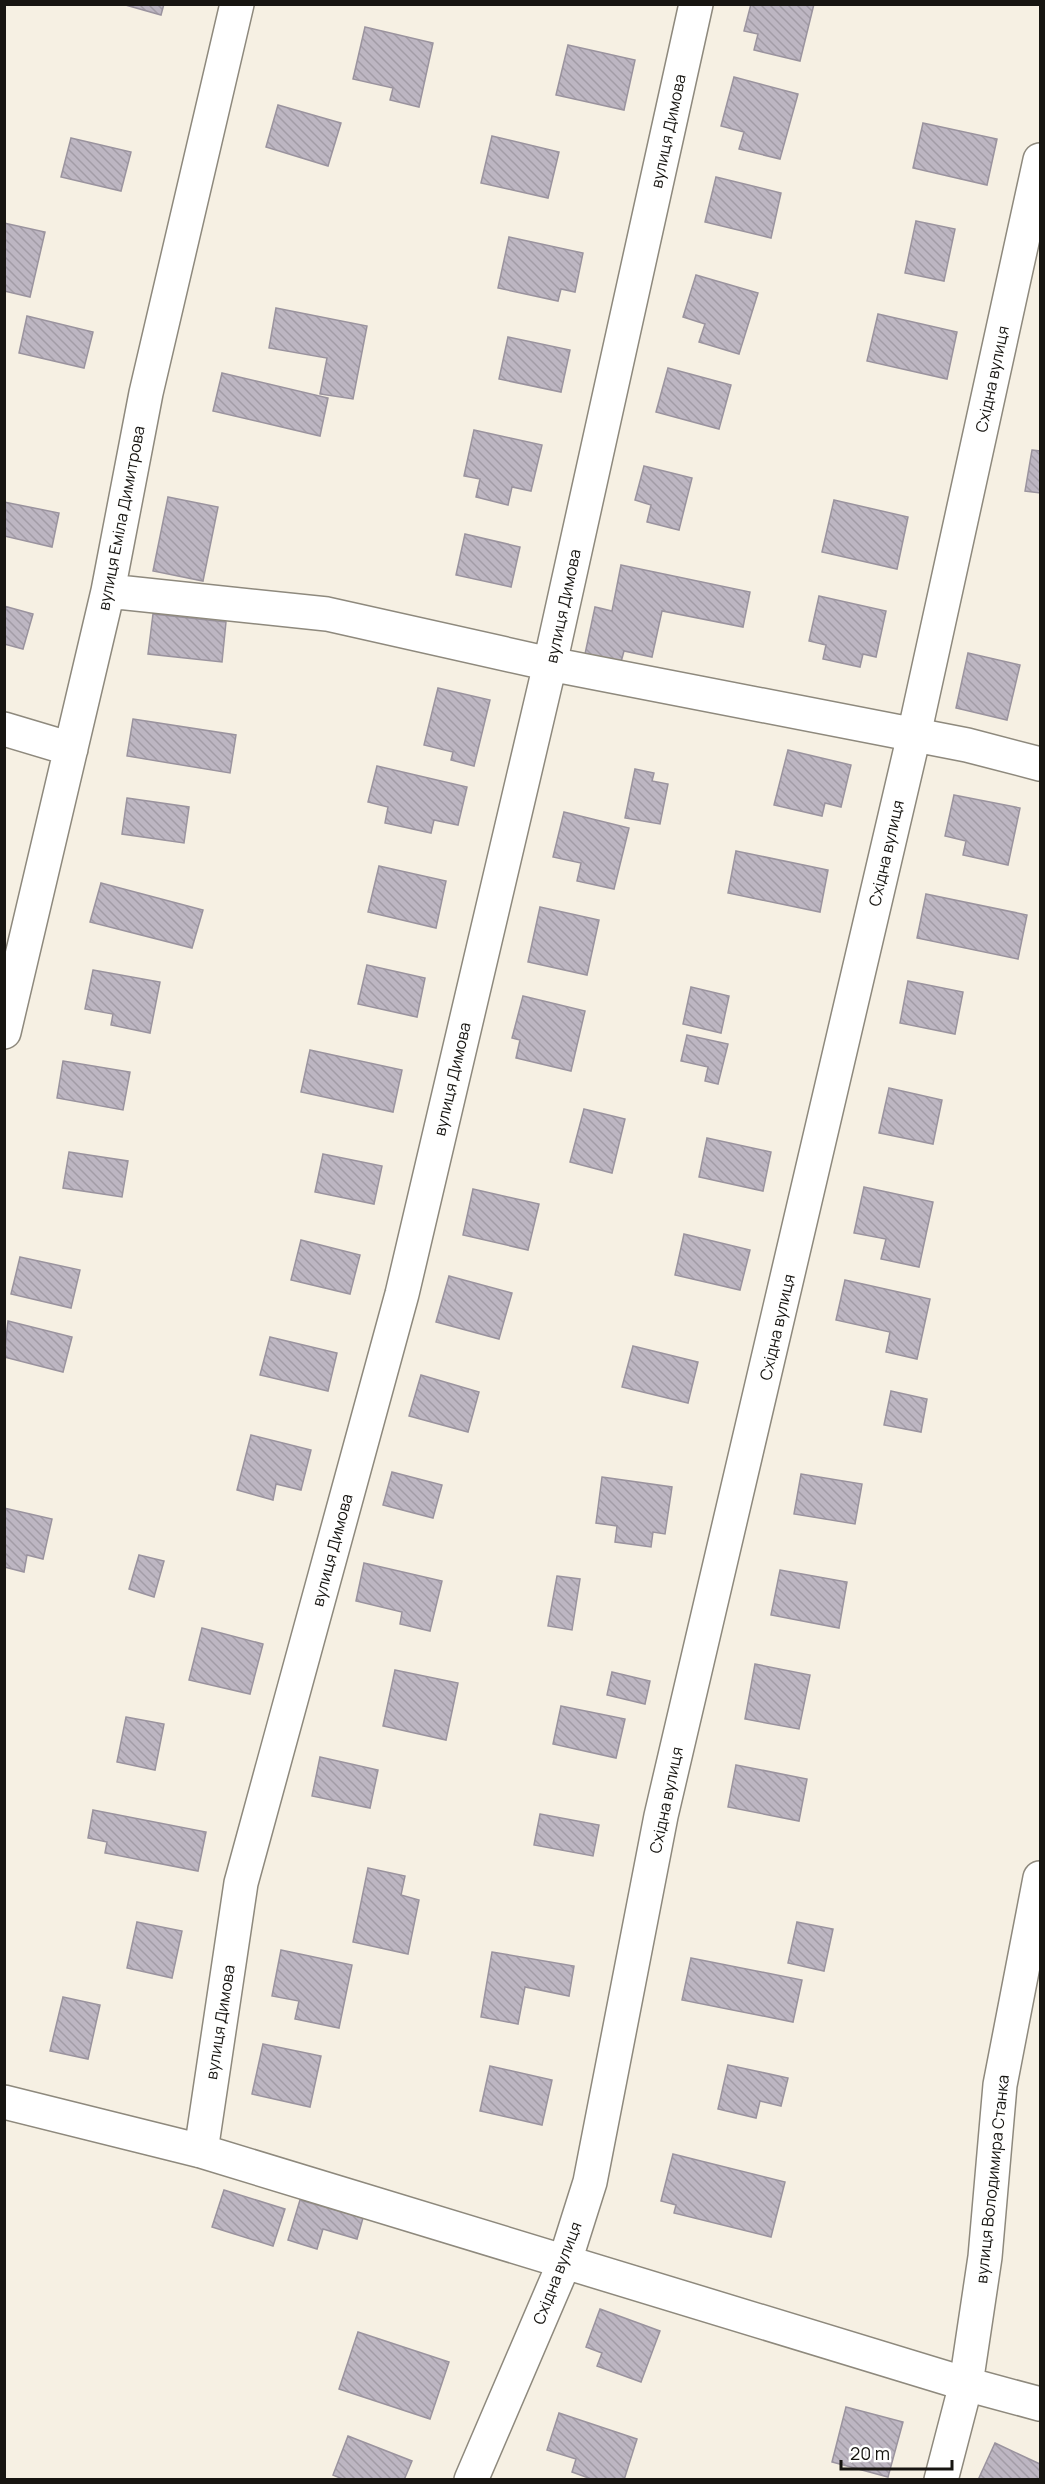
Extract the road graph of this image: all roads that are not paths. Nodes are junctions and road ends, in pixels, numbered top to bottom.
1 (237, 4) edge
2 (696, 4) edge
3 (1041, 160) edge
4 (108, 591) junction
5 (550, 664) junction
6 (4, 729) edge
7 (914, 735) junction
8 (71, 749) junction
9 (1041, 764) edge
10 (4, 1032) edge
11 (1041, 1878) edge
12 (4, 2102) edge
13 (201, 2151) junction
14 (565, 2261) junction
15 (966, 2384) junction
16 (1041, 2404) edge
17 (471, 2480) edge
18 (941, 2480) edge

1 - 4 street, вулиця Еміла Димитрова
2 - 5 street, вулиця Димова
3 - 7 street, Східна вулиця
4 - 5 street
4 - 8 street, вулиця Еміла Димитрова
5 - 7 street
5 - 13 street, вулиця Димова
6 - 8 street
7 - 9 street
7 - 14 street, Східна вулиця
8 - 10 street, вулиця Еміла Димитрова
11 - 15 street, вулиця Володимира Станка
12 - 13 street
13 - 14 street
14 - 15 street
14 - 17 street, Східна вулиця
15 - 16 street
15 - 18 street, вулиця Володимира Станка

